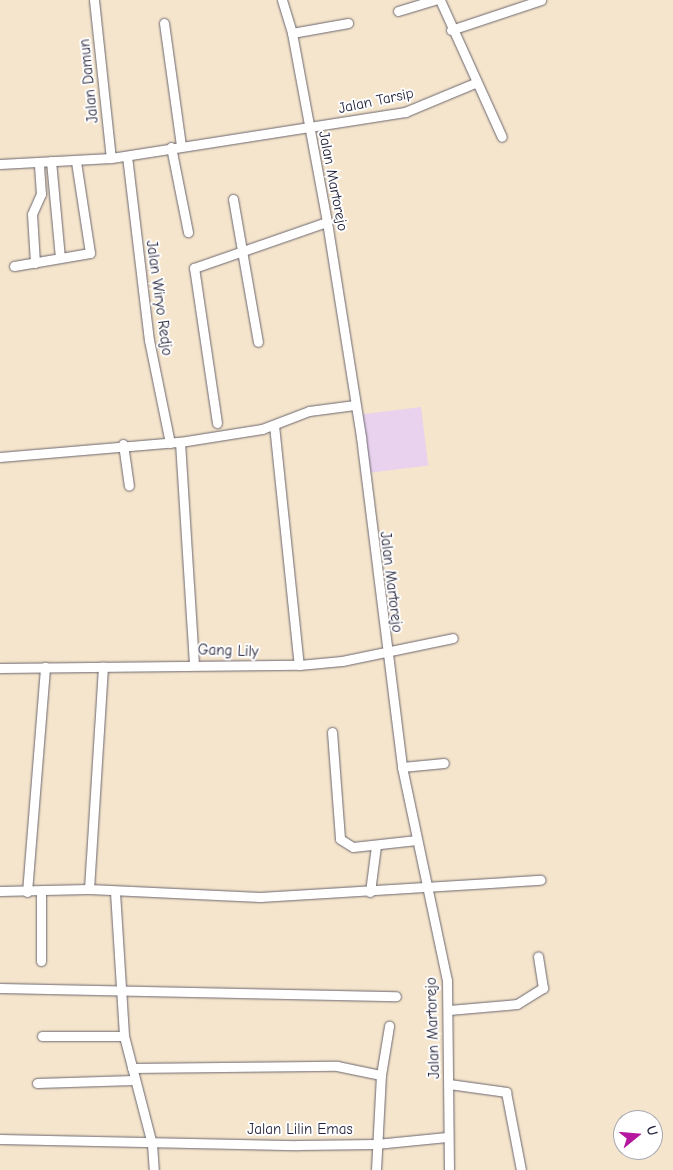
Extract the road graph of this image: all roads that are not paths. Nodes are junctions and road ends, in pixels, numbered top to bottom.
1 (94, 0) edge
2 (282, 0) edge
3 (435, 0) edge
4 (440, 0) edge
5 (541, 0) edge
6 (398, 11) dead end
7 (164, 23) dead end
8 (348, 23) dead end
9 (451, 30) junction
10 (292, 33) junction
11 (475, 83) junction
12 (309, 128) junction
13 (502, 137) dead end
14 (181, 146) junction
15 (170, 147) junction
16 (127, 156) junction
17 (111, 158) junction
18 (76, 161) junction
19 (51, 162) junction
20 (39, 163) junction
21 (0, 164) edge
22 (233, 199) dead end
23 (327, 222) junction
24 (188, 232) dead end
25 (242, 254) junction
26 (60, 258) junction
27 (35, 263) junction
28 (14, 266) dead end
29 (258, 342) dead end
30 (356, 405) junction
31 (218, 423) dead end
32 (274, 425) junction
33 (175, 442) junction
34 (123, 444) junction
35 (0, 457) edge
36 (129, 486) dead end
37 (453, 638) dead end
38 (386, 652) junction
39 (194, 663) junction
40 (299, 665) junction
41 (103, 666) junction
42 (45, 667) junction
43 (0, 668) edge
44 (332, 732) dead end
45 (444, 763) dead end
46 (402, 767) junction
47 (417, 840) junction
48 (376, 846) junction
49 (540, 880) dead end
50 (89, 889) junction
51 (427, 889) junction
52 (41, 891) junction
53 (0, 892) edge
54 (27, 892) junction
55 (115, 892) junction
56 (370, 892) junction
57 (538, 956) dead end
58 (41, 961) dead end
59 (0, 988) edge
60 (119, 988) junction
61 (396, 996) dead end
62 (449, 1010) junction
63 (390, 1026) dead end
64 (42, 1036) dead end
65 (124, 1036) junction
66 (132, 1068) junction
67 (381, 1075) junction
68 (134, 1080) junction
69 (37, 1083) dead end
70 (449, 1084) junction
71 (446, 1137) junction
72 (0, 1139) edge
73 (152, 1144) junction
74 (376, 1144) junction
75 (154, 1170) edge
76 (376, 1170) edge
77 (449, 1170) edge
78 (522, 1170) edge

1 - 17 street, Jalan Damun
2 - 10 street, Jalan Martorejo
3 - 6 street
4 - 9 street
5 - 9 street
7 - 14 street
8 - 10 street
9 - 11 street
10 - 12 street, Jalan Martorejo
11 - 12 street, Jalan Tarsip
11 - 13 street
12 - 14 street, Jalan Tarsip
12 - 23 street, Jalan Martorejo
14 - 15 street, Jalan Tarsip
15 - 16 street, Jalan Tarsip
15 - 24 street
16 - 17 street, Jalan Tarsip
16 - 33 street, Jalan Wiryo Redjo
17 - 18 street, Jalan Tarsip
18 - 19 street, Jalan Tarsip
18 - 26 street
19 - 20 street, Jalan Tarsip
19 - 26 street
20 - 21 street, Jalan Tarsip
20 - 27 street
22 - 25 street
23 - 25 street
23 - 30 street, Jalan Martorejo
25 - 29 street
25 - 31 street
26 - 27 street
27 - 28 street
30 - 32 street
30 - 38 street, Jalan Martorejo
32 - 33 street
32 - 40 street
33 - 34 street
33 - 39 street, Jalan Wiryo Redjo
34 - 35 street
34 - 36 street
37 - 38 street, Gang Lily
38 - 40 street, Gang Lily
38 - 46 street, Jalan Martorejo
39 - 40 street, Gang Lily
39 - 41 street, Gang Lily
41 - 42 street, Gang Lily
41 - 50 street
42 - 43 street, Gang Lily
42 - 54 street
44 - 48 street
45 - 46 street
46 - 47 street, Jalan Martorejo
47 - 48 street
47 - 51 street, Jalan Martorejo
48 - 56 street
49 - 51 street
50 - 52 street
50 - 55 street
51 - 56 street
51 - 62 street, Jalan Martorejo
52 - 54 street
52 - 58 street
53 - 54 street
55 - 56 street
55 - 60 street
57 - 62 street
59 - 60 street
60 - 61 street
60 - 65 street
62 - 70 street, Jalan Martorejo
63 - 67 street
64 - 65 street
65 - 66 street
66 - 67 street
66 - 68 street
67 - 74 street
68 - 69 street
68 - 73 street
70 - 71 street, Jalan Martorejo
70 - 78 street
71 - 74 street, Jalan Lilin Emas
71 - 77 street, Jalan Martorejo
72 - 73 street, Jalan Lilin Emas
73 - 74 street, Jalan Lilin Emas
73 - 75 street
74 - 76 street

